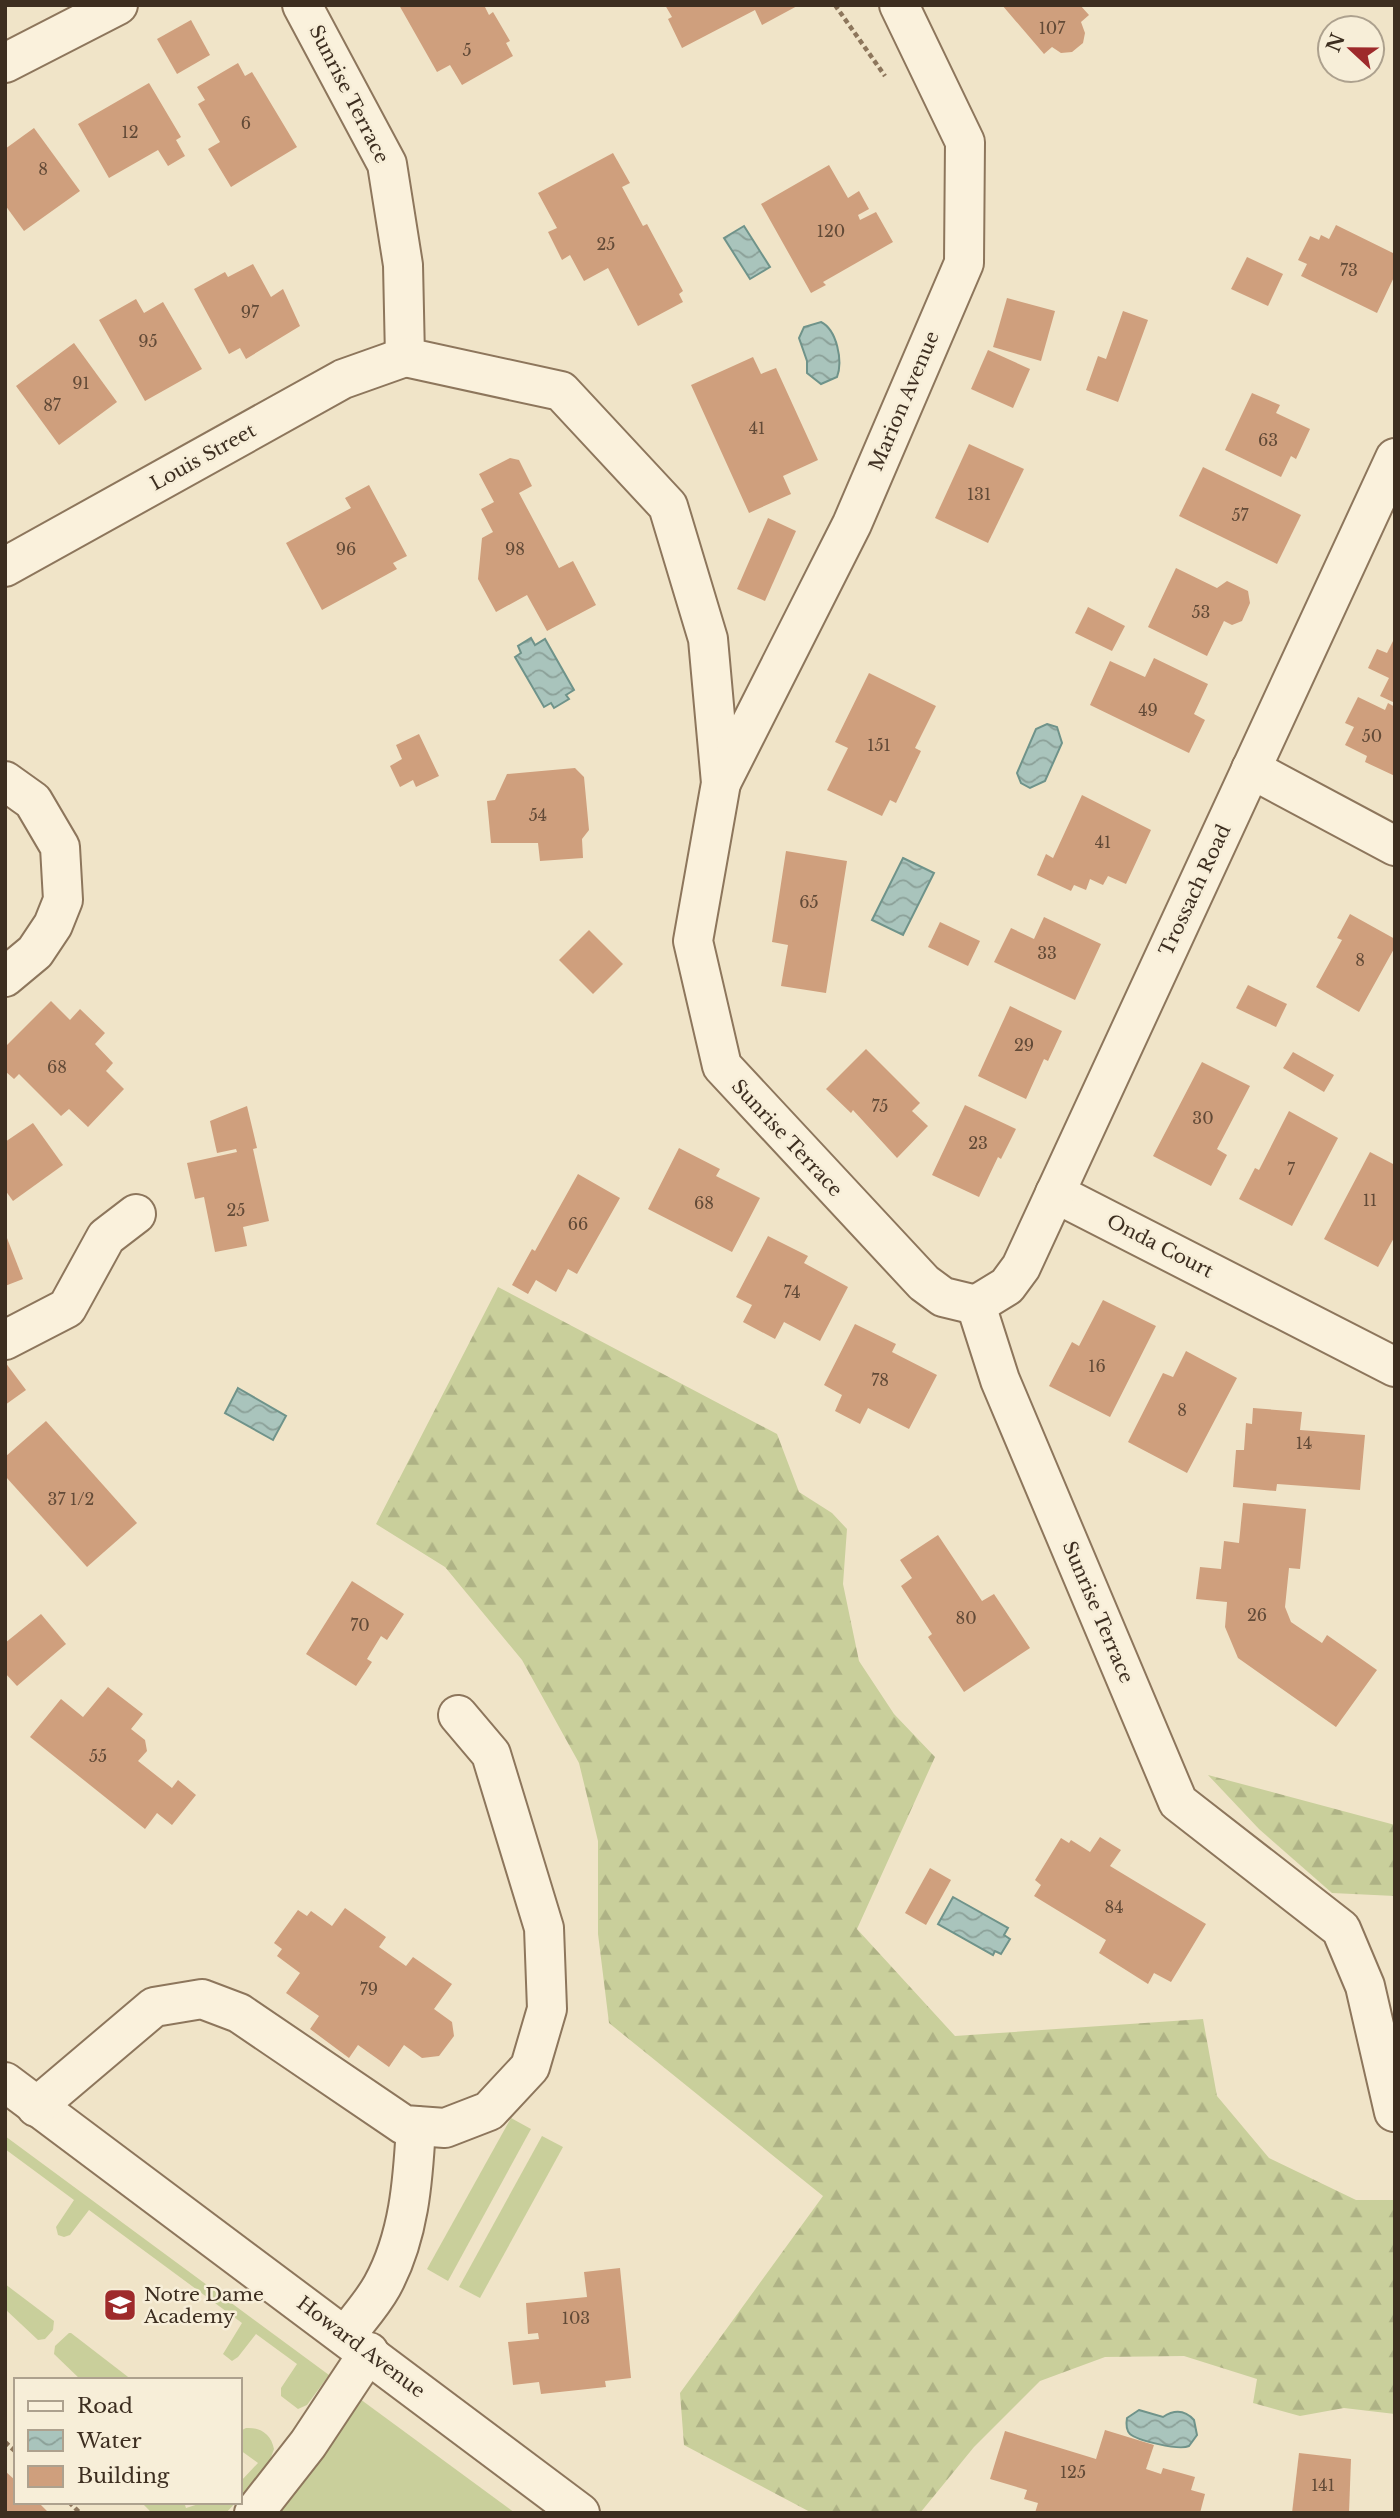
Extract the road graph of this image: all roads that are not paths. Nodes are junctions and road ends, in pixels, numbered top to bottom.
1 (118, 5) edge
2 (302, 5) edge
3 (898, 5) edge
4 (5, 63) edge
5 (405, 357) junction
6 (1395, 458) edge
7 (5, 567) edge
8 (1251, 769) junction
9 (5, 781) edge
10 (721, 783) junction
11 (1395, 846) edge
12 (5, 976) edge
13 (1055, 1193) junction
14 (136, 1214) dead end
15 (976, 1305) junction
16 (5, 1340) edge
17 (1395, 1367) edge
18 (458, 1716) dead end
19 (5, 2082) edge
20 (36, 2107) junction
21 (1394, 2112) edge
22 (416, 2126) junction
23 (357, 2344) junction
24 (254, 2513) edge
25 (580, 2513) edge

1 - 4 street
2 - 5 street, Sunrise Terrace
3 - 10 street, Marion Avenue
5 - 7 street, Louis Street
5 - 10 street, Sunrise Terrace
6 - 8 street, Trossach Road
8 - 11 street
8 - 13 street, Trossach Road
9 - 12 street
10 - 15 street, Sunrise Terrace
13 - 15 street, Trossach Road
13 - 17 street, Onda Court
14 - 16 street
15 - 21 street, Sunrise Terrace
18 - 22 street
19 - 20 street, Howard Avenue
20 - 22 street
20 - 23 street, Howard Avenue
22 - 23 street
23 - 24 street
23 - 25 street, Howard Avenue

